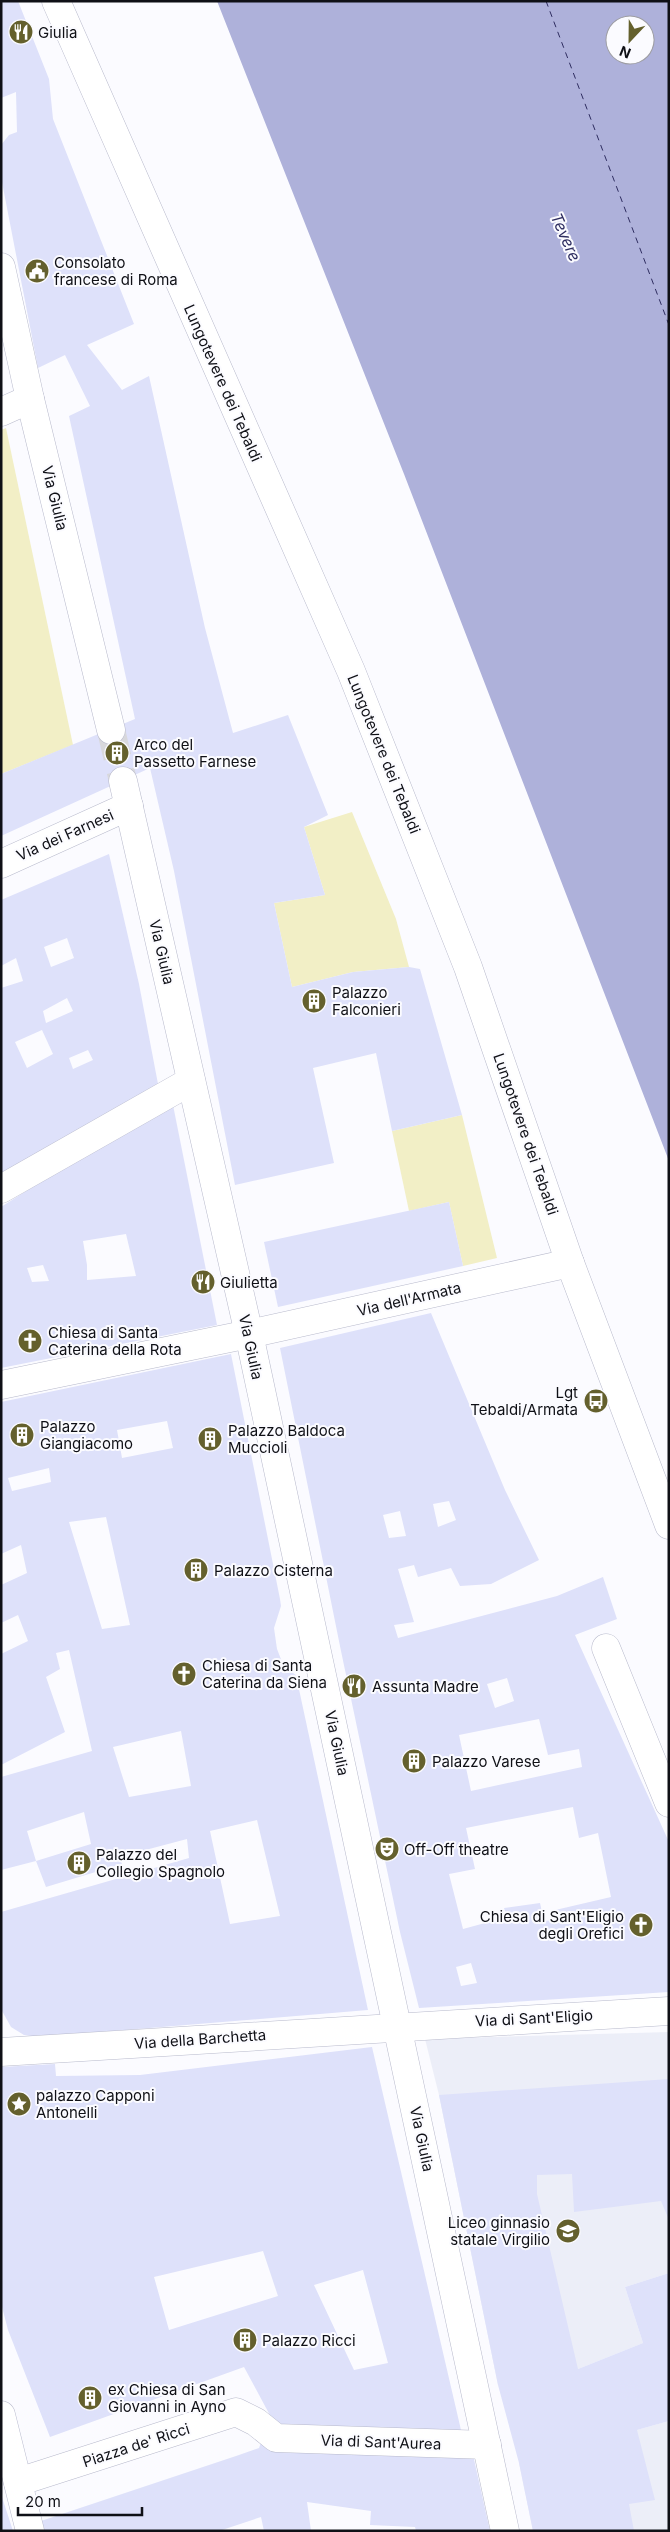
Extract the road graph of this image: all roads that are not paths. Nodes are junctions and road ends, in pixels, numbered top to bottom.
1 (56, 1) edge
2 (1, 267) edge
3 (30, 399) junction
4 (1, 412) edge
5 (111, 730) tunnel mouth
6 (126, 794) joint
7 (1, 864) edge
8 (191, 1081) junction
9 (1, 1189) edge
10 (570, 1263) junction
11 (249, 1334) junction
12 (1, 1385) edge
13 (669, 1525) edge
14 (606, 1648) dead end
15 (669, 1803) edge
16 (669, 2010) edge
17 (398, 2026) junction
18 (1, 2052) edge
19 (1, 2415) edge
20 (276, 2438) joint
21 (487, 2445) junction
22 (18, 2482) junction
23 (30, 2531) edge
24 (505, 2531) edge

1 - 10 street, Lungotevere dei Tebaldi
2 - 3 street, Via Giulia
3 - 4 street
3 - 5 street, Via Giulia
6 - 7 street, Via dei Farnesi
6 - 8 street, Via Giulia
8 - 9 street
8 - 11 street, Via Giulia
10 - 11 street, Via dell'Armata
10 - 13 street, Lungotevere dei Tebaldi
11 - 12 street, Via dell'Armata
11 - 17 street, Via Giulia
14 - 15 street
16 - 17 street, Via di Sant'Eligio
17 - 18 street, Via della Barchetta
17 - 21 street, Via Giulia
19 - 22 street
20 - 21 street, Via di Sant'Aurea
20 - 22 street, Piazza de' Ricci
21 - 24 street, Via Giulia
22 - 23 street

